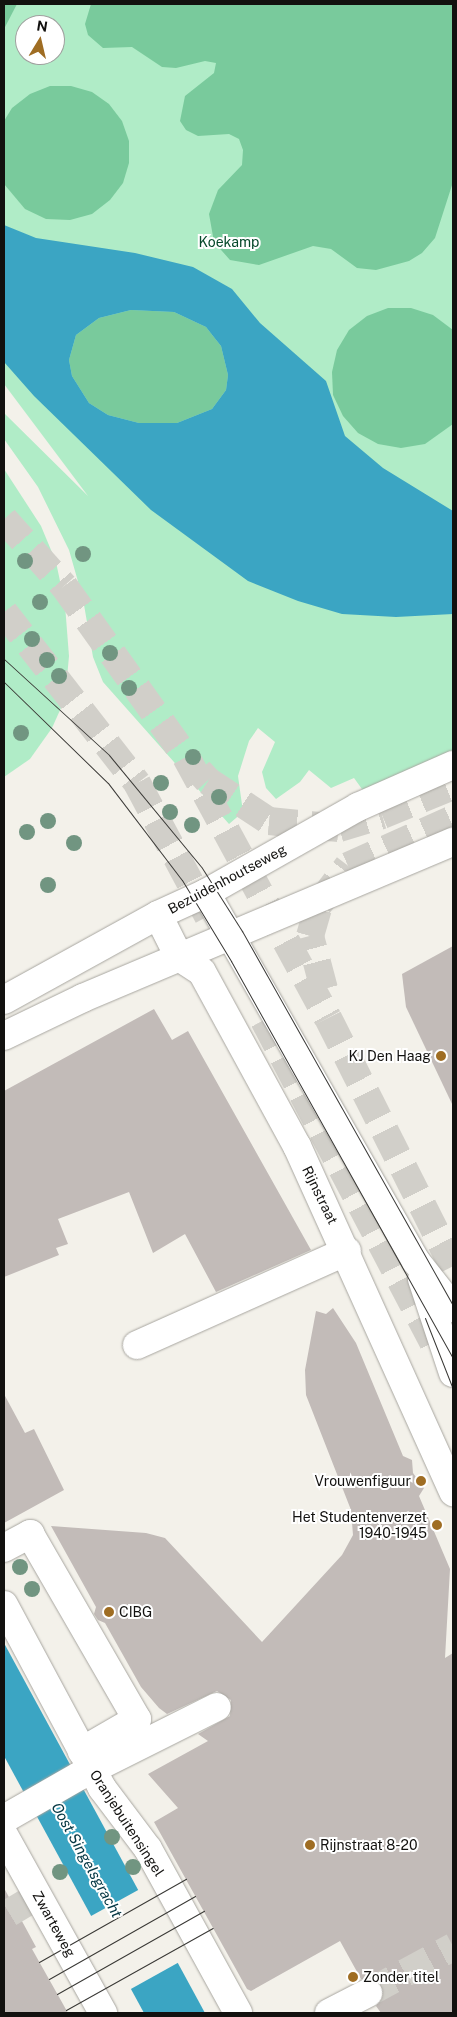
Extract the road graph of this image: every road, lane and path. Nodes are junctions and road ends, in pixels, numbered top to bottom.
1 (453, 765) edge
2 (453, 842) edge
3 (206, 893) junction
4 (158, 915) junction
5 (231, 936) junction
6 (180, 957) junction
7 (4, 1000) edge
8 (4, 1036) edge
9 (347, 1251) junction
10 (416, 1261) junction
11 (453, 1308) edge
12 (138, 1345) dead end
13 (453, 1373) edge
14 (453, 1492) edge
15 (4, 1548) edge
16 (4, 1605) edge
17 (221, 1714) dead end
18 (89, 1771) junction
19 (15, 1812) edge
20 (4, 1835) edge
21 (368, 1992) tunnel mouth
22 (104, 2013) edge
23 (238, 2013) edge
24 (329, 2013) edge

1 - 3 street, Bezuidenhoutseweg
2 - 5 street
3 - 4 street, Bezuidenhoutseweg
3 - 5 street
4 - 6 street, Rijnstraat
4 - 7 street, Bezuidenhoutseweg
5 - 6 street
5 - 10 street
6 - 8 street
6 - 9 street, Rijnstraat
9 - 12 street
9 - 14 street, Rijnstraat
10 - 11 street
10 - 13 street
15 - 18 street
16 - 18 street, Oranjebuitensingel
17 - 18 street
18 - 19 street
18 - 23 street, Oranjebuitensingel
20 - 22 street, Zwarteweg
21 - 24 street

